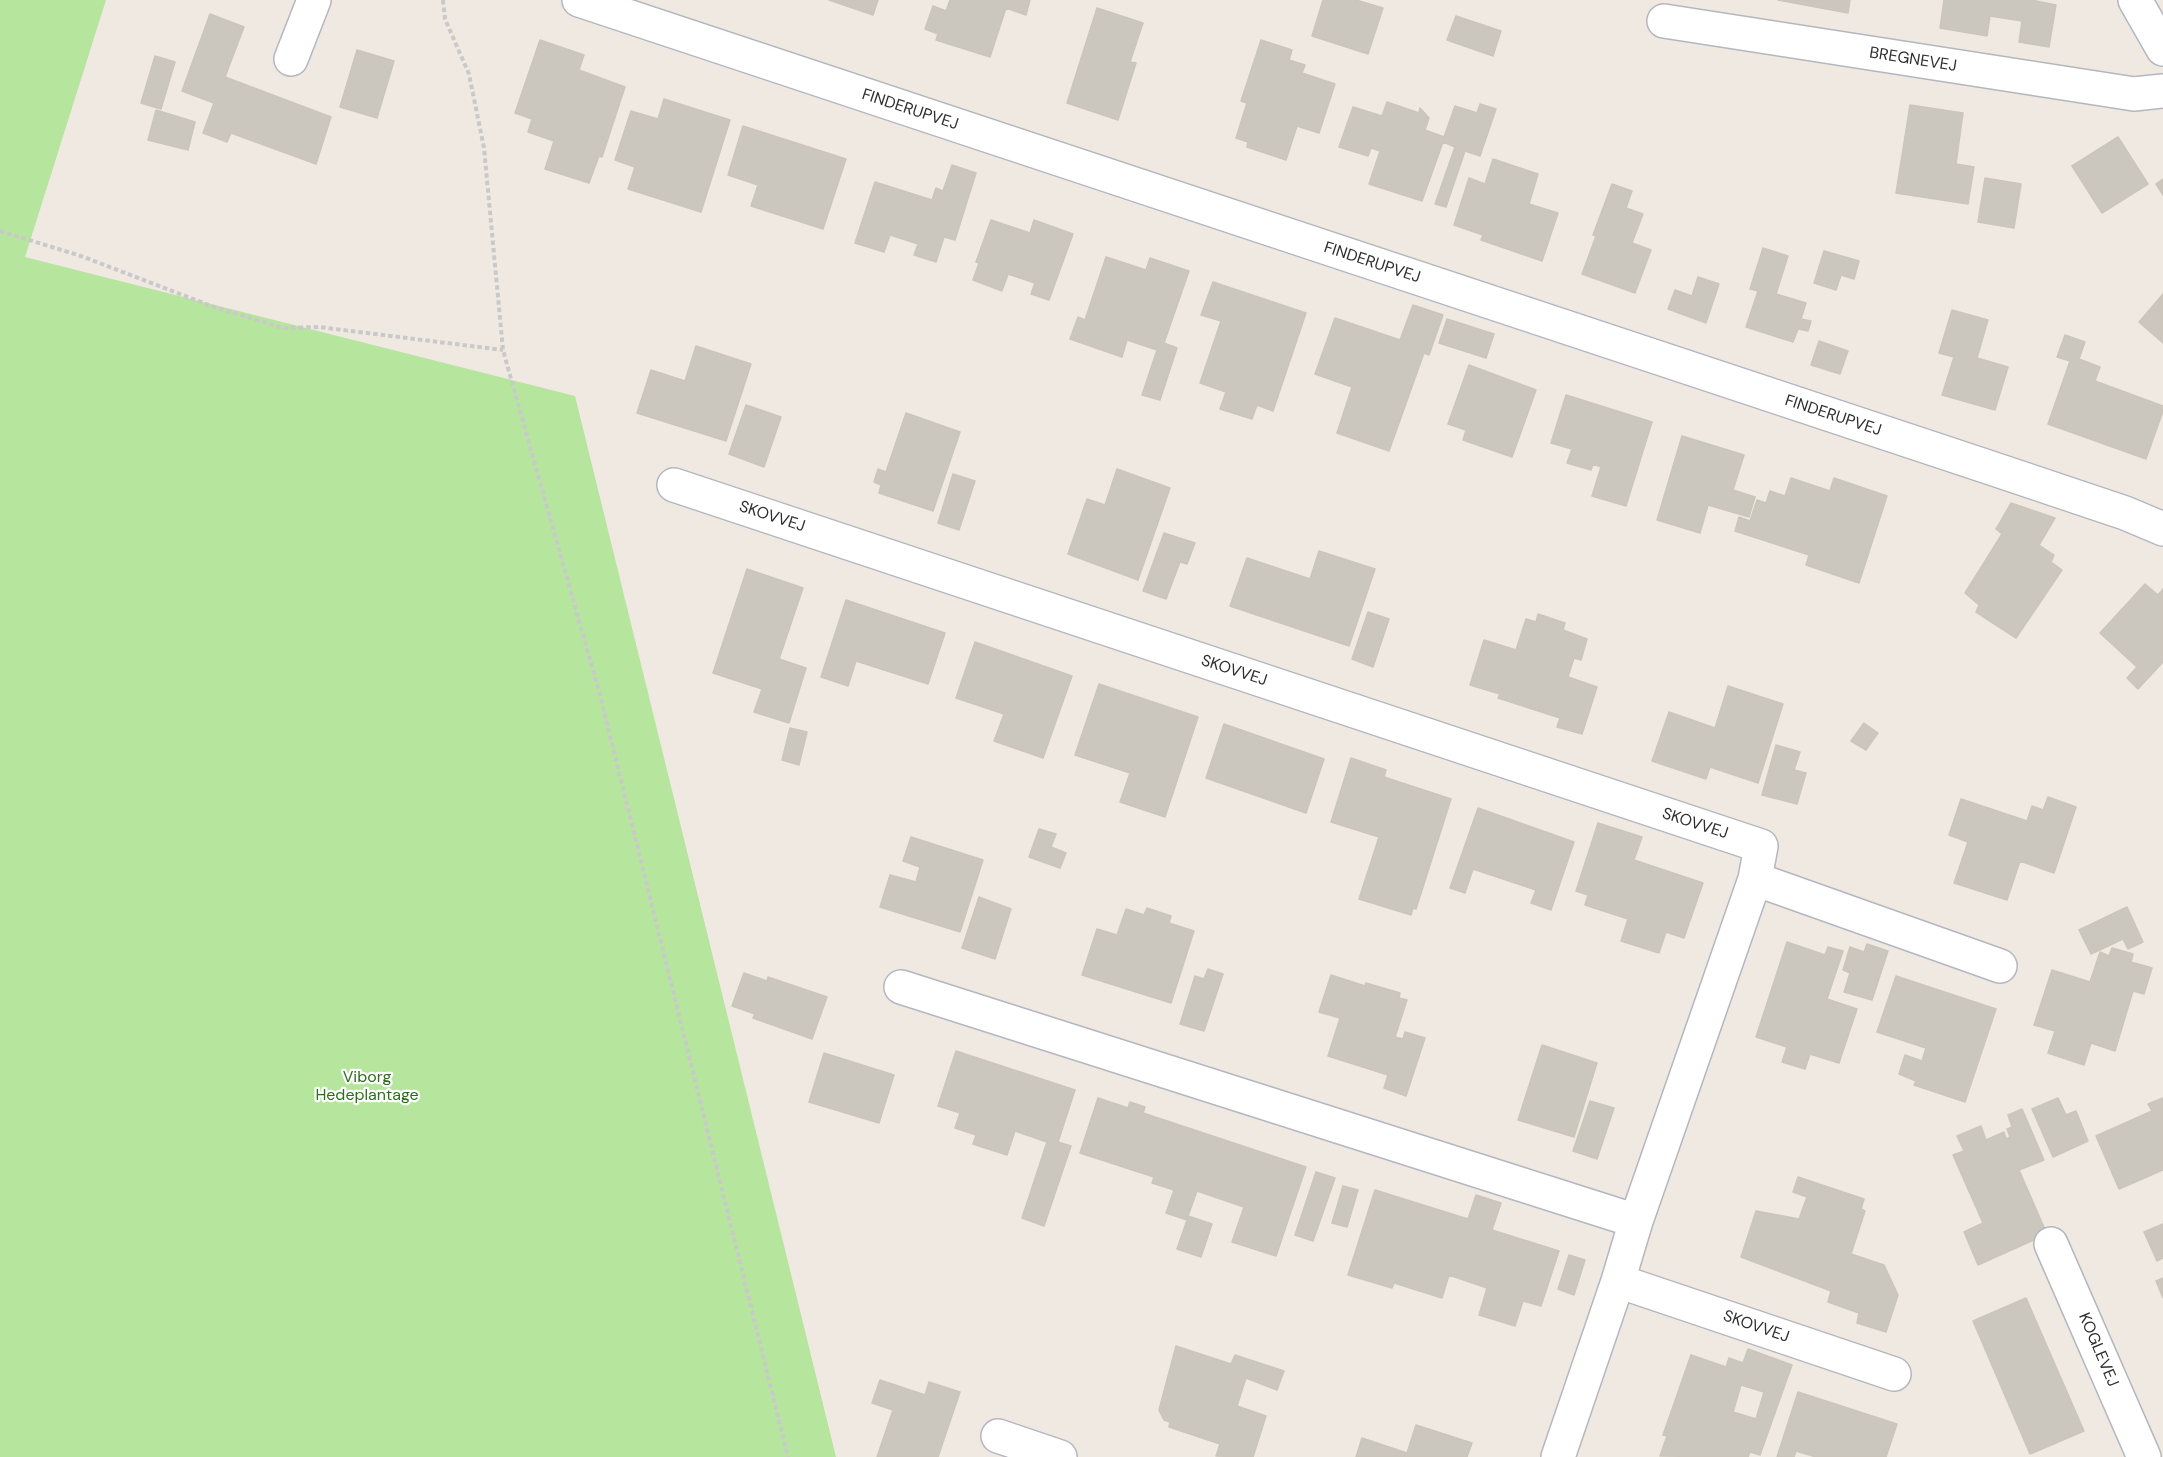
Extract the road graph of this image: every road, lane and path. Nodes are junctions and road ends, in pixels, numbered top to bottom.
1 (314, 0) edge
2 (443, 0) edge
3 (579, 0) edge
4 (2135, 0) edge
5 (1664, 21) dead end
6 (2163, 49) edge
7 (291, 59) dead end
8 (2163, 90) edge
9 (0, 231) edge
10 (503, 350) junction
11 (674, 485) dead end
12 (2163, 529) edge
13 (1755, 879) junction
14 (2000, 966) dead end
15 (901, 987) dead end
16 (1636, 1221) junction
17 (2051, 1244) dead end
18 (1618, 1281) junction
19 (1894, 1374) dead end
20 (998, 1436) dead end
21 (788, 1457) edge
22 (1060, 1457) edge
23 (1558, 1457) edge
24 (2144, 1457) edge

1 - 7 street
2 - 10 path
3 - 12 street, FINDERUPVEJ
4 - 6 street
5 - 8 street, BREGNEVEJ
9 - 10 path
10 - 21 path
11 - 13 street, SKOVVEJ
13 - 14 street
13 - 16 street, SKOVVEJ
15 - 16 street
16 - 18 street, SKOVVEJ
17 - 24 street, KOGLEVEJ
18 - 19 street, SKOVVEJ
18 - 23 street, SKOVVEJ
20 - 22 street

